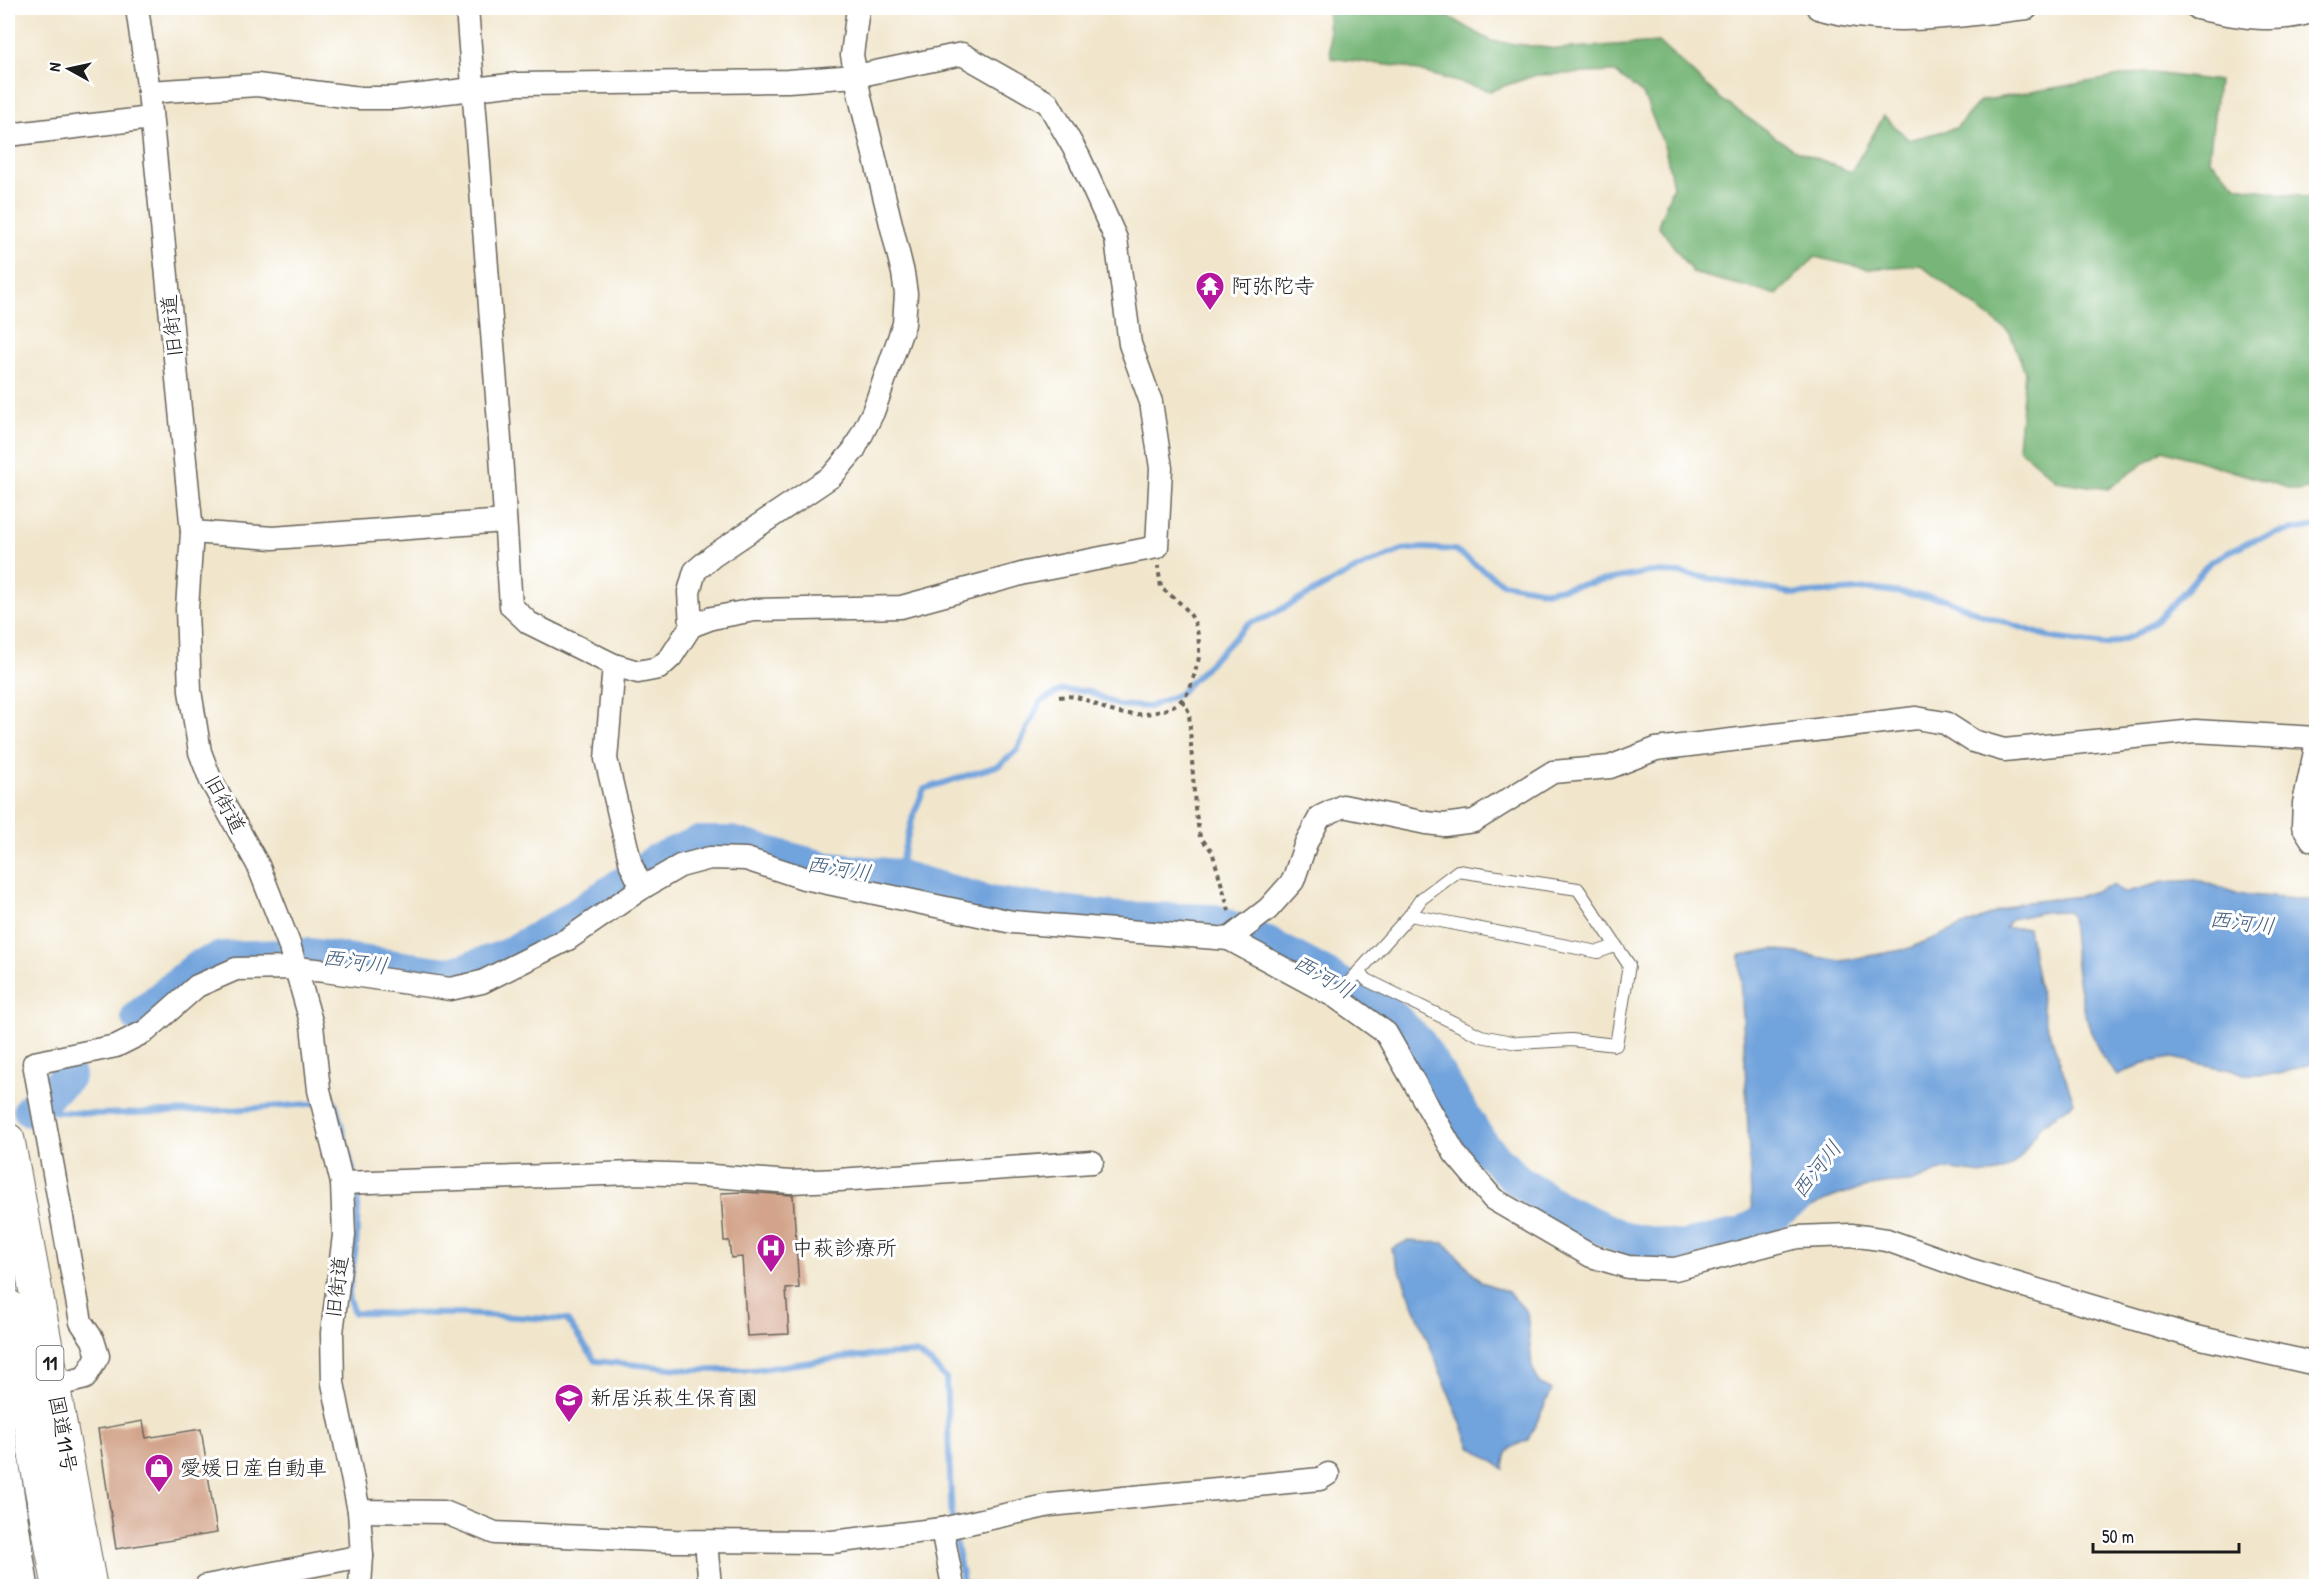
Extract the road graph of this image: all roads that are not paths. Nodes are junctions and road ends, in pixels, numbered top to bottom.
1 (137, 8) edge
2 (467, 8) edge
3 (858, 8) edge
4 (1818, 8) edge
5 (2027, 8) edge
6 (2197, 8) edge
7 (2316, 10) edge
8 (856, 76) junction
9 (474, 89) junction
10 (149, 92) junction
11 (151, 118) junction
12 (8, 135) edge
13 (505, 521) junction
14 (192, 532) junction
15 (691, 626) junction
16 (614, 665) junction
17 (2316, 738) edge
18 (2316, 747) edge
19 (2316, 841) edge
20 (637, 878) junction
21 (1410, 915) junction
22 (1234, 934) junction
23 (1615, 946) junction
24 (296, 967) junction
25 (1359, 971) junction
26 (1343, 991) junction
27 (8, 1140) edge
28 (1092, 1162) dead end
29 (352, 1182) junction
30 (8, 1306) edge
31 (2316, 1364) edge
32 (29, 1396) edge
33 (8, 1463) edge
34 (1328, 1474) dead end
35 (359, 1511) junction
36 (951, 1528) junction
37 (706, 1542) junction
38 (362, 1556) junction
39 (27, 1587) edge
40 (59, 1587) edge
41 (90, 1587) edge
42 (206, 1587) edge
43 (360, 1587) edge
44 (710, 1587) edge
45 (954, 1587) edge

1 - 10 street, 旧街道
2 - 9 street
3 - 8 street
4 - 5 street
6 - 7 street
8 - 9 street
8 - 15 street
8 - 15 street
9 - 10 street
9 - 13 street
10 - 11 street, 旧街道
11 - 12 street
11 - 14 street, 旧街道
13 - 14 street
13 - 16 street
14 - 24 street, 旧街道
15 - 16 street
16 - 20 street
17 - 22 street
18 - 19 street
20 - 22 street
20 - 24 street
21 - 23 lane
21 - 23 lane
21 - 25 lane
22 - 26 street
23 - 25 lane
24 - 29 street, 旧街道
24 - 32 street
25 - 26 lane
26 - 31 street
27 - 32 highway, 国道11号 / 11
28 - 29 street
29 - 35 street, 旧街道
30 - 32 highway, 国道11号 / 11
32 - 40 highway, 国道11号 / 11
32 - 41 highway, 国道11号 / 11
33 - 39 street
34 - 36 street
35 - 37 street
35 - 38 street, 旧街道
36 - 37 street
36 - 45 street
37 - 44 street
38 - 42 street
38 - 43 street, 旧街道

